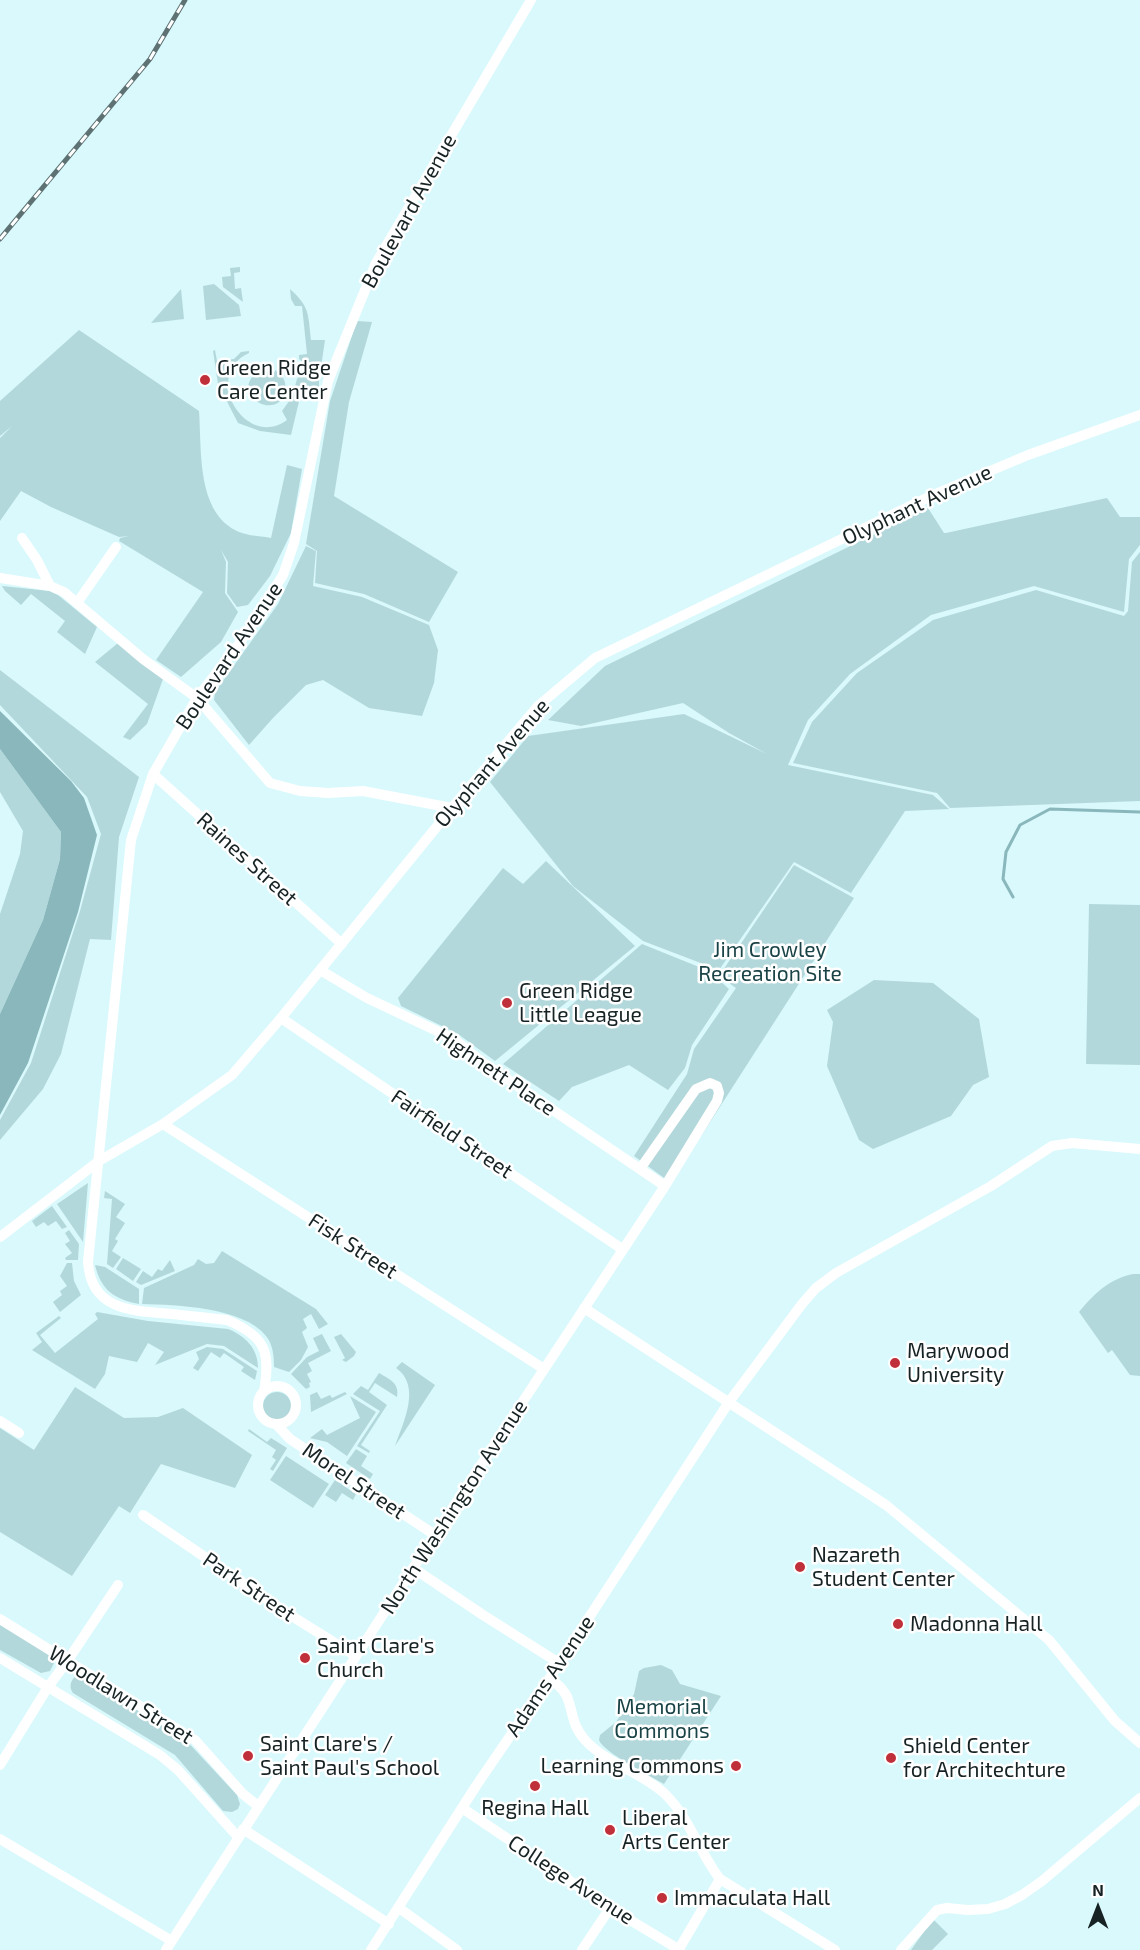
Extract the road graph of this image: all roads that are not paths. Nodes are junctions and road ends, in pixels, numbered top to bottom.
1 (531, 0) edge
2 (1140, 415) edge
3 (22, 537) dead end
4 (116, 547) dead end
5 (0, 578) edge
6 (50, 586) junction
7 (77, 603) junction
8 (197, 698) junction
9 (153, 774) junction
10 (452, 808) junction
11 (342, 944) junction
12 (320, 970) junction
13 (281, 1018) junction
14 (163, 1124) junction
15 (1140, 1149) edge
16 (99, 1161) junction
17 (640, 1169) junction
18 (665, 1186) junction
19 (0, 1237) edge
20 (622, 1249) junction
21 (584, 1308) junction
22 (544, 1369) junction
23 (264, 1391) junction
24 (729, 1402) junction
25 (0, 1421) edge
26 (276, 1424) junction
27 (19, 1433) dead end
28 (143, 1515) dead end
29 (435, 1535) junction
30 (414, 1568) junction
31 (118, 1585) dead end
32 (0, 1619) edge
33 (356, 1656) junction
34 (0, 1658) edge
35 (68, 1660) junction
36 (560, 1663) junction
37 (549, 1678) junction
38 (48, 1687) junction
39 (1140, 1743) edge
40 (0, 1765) edge
41 (1140, 1798) edge
42 (258, 1806) junction
43 (462, 1808) junction
44 (240, 1833) junction
45 (0, 1839) edge
46 (720, 1879) junction
47 (399, 1908) junction
48 (610, 1908) junction
49 (388, 1924) junction
50 (169, 1945) edge
51 (680, 1949) edge
52 (371, 1950) edge
53 (457, 1950) edge
54 (582, 1950) edge
55 (835, 1950) edge
56 (901, 1950) edge

1 - 8 street, Boulevard Avenue
2 - 10 street, Olyphant Avenue
3 - 6 street
4 - 7 street
5 - 6 street
6 - 7 street
7 - 8 street
8 - 9 street, Boulevard Avenue
8 - 10 street
9 - 11 street, Raines Street
9 - 16 street, Boulevard Avenue
10 - 11 street, Olyphant Avenue
11 - 12 street, Olyphant Avenue
12 - 13 street, Olyphant Avenue
12 - 17 street, Highnett Place
13 - 14 street, Olyphant Avenue
13 - 20 street, Fairfield Street
14 - 16 street, Olyphant Avenue
14 - 22 street, Fisk Street
15 - 24 street, Adams Avenue
16 - 19 street
16 - 23 street, Morel Street
17 - 18 street, Highnett Place
17 - 18 street, North Washington Avenue
18 - 20 street, North Washington Avenue
20 - 21 street, North Washington Avenue
21 - 22 street, North Washington Avenue
21 - 24 street
22 - 29 street, North Washington Avenue
23 - 26 street, Morel Street
23 - 26 street, Morel Street
24 - 36 street, Adams Avenue
24 - 39 street
25 - 27 street
26 - 29 street, Morel Street
28 - 33 street, Park Street
29 - 30 street, North Washington Avenue
30 - 33 street, North Washington Avenue
30 - 36 street
31 - 35 street
32 - 35 street, Woodlawn Street
33 - 42 street, North Washington Avenue
34 - 38 street, Woodlawn Street
35 - 38 street
35 - 42 street, Woodlawn Street
36 - 37 street, Adams Avenue
37 - 43 street, Adams Avenue
37 - 46 street
38 - 40 street
38 - 44 street, Woodlawn Street
41 - 56 street
42 - 44 street, North Washington Avenue
43 - 47 street, Adams Avenue
43 - 48 street, College Avenue
44 - 49 street, Woodlawn Street
44 - 50 street, North Washington Avenue
45 - 50 street
46 - 51 street
46 - 55 street
47 - 49 street, Adams Avenue
47 - 53 street
48 - 51 street, College Avenue
48 - 54 street
49 - 52 street, Adams Avenue

